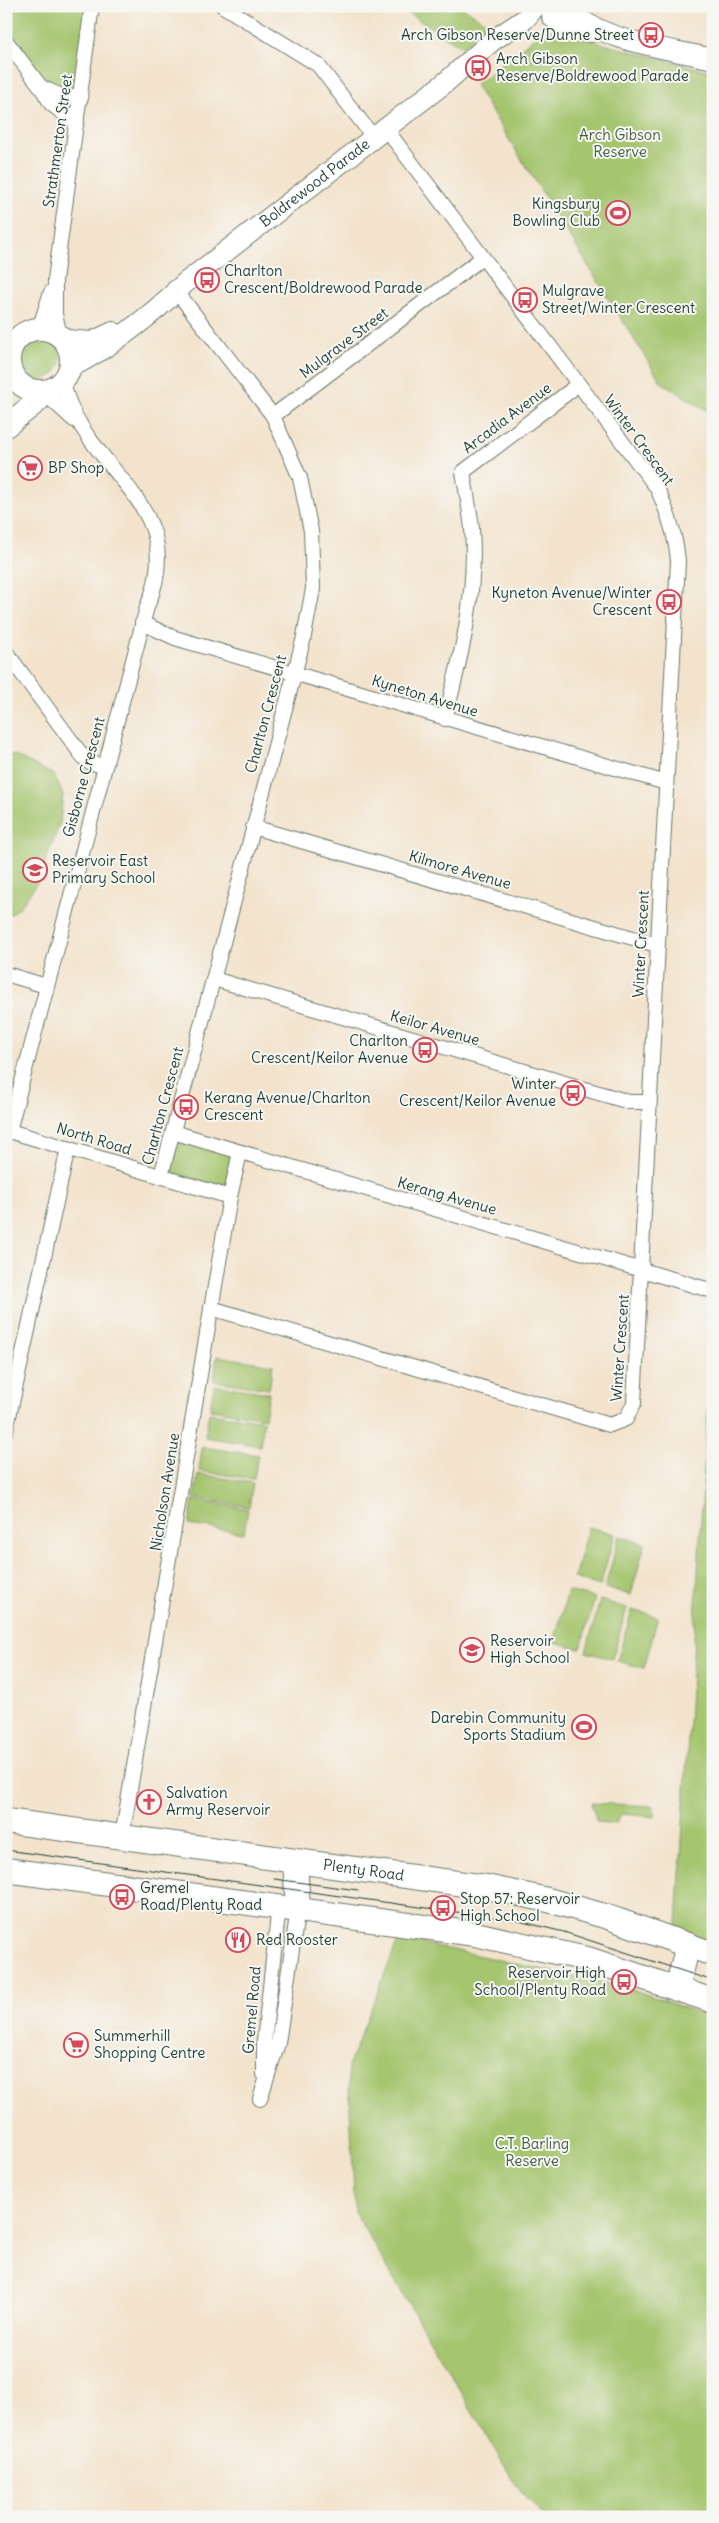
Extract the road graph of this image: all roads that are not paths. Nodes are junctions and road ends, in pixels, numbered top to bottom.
1 (92, 6) edge
2 (224, 6) edge
3 (552, 10) edge
4 (6, 41) edge
5 (713, 60) edge
6 (41, 87) junction
7 (81, 98) junction
8 (77, 121) junction
9 (380, 134) junction
10 (482, 258) junction
11 (55, 280) junction
12 (179, 288) junction
13 (22, 328) edge
14 (62, 338) junction
15 (8, 366) edge
16 (56, 382) junction
17 (577, 383) junction
18 (273, 416) junction
19 (6, 426) edge
20 (80, 426) junction
21 (141, 628) junction
22 (6, 652) edge
23 (294, 673) junction
24 (445, 719) junction
25 (105, 761) junction
26 (666, 783) junction
27 (253, 827) junction
28 (657, 945) junction
29 (6, 974) edge
30 (214, 979) junction
31 (46, 986) junction
32 (649, 1102) junction
33 (8, 1130) edge
34 (173, 1132) junction
35 (68, 1148) junction
36 (240, 1152) junction
37 (161, 1176) junction
38 (230, 1197) junction
39 (641, 1270) junction
40 (713, 1291) edge
41 (211, 1308) junction
42 (6, 1430) edge
43 (6, 1822) edge
44 (122, 1837) junction
45 (295, 1862) junction
46 (6, 1870) edge
47 (289, 1908) junction
48 (688, 1946) junction
49 (713, 1954) edge
50 (677, 1989) junction
51 (713, 2001) edge
52 (262, 2093) dead end

1 - 7 street, Strathmerton Street
2 - 9 street, Winter Crescent
3 - 5 main road
3 - 9 main road, Boldrewood Parade
4 - 6 street
6 - 7 street
6 - 8 street
7 - 8 street, Strathmerton Street
8 - 11 street, Strathmerton Street
9 - 10 street, Winter Crescent
9 - 12 main road, Boldrewood Parade
10 - 17 street, Winter Crescent
10 - 18 street, Mulgrave Street
11 - 13 street, Strathmerton Street
11 - 14 street, Strathmerton Street
12 - 14 main road, Boldrewood Parade
12 - 16 main road, Boldrewood Parade
12 - 18 street, Charlton Crescent
13 - 14 main road
13 - 15 main road
14 - 16 main road
15 - 16 main road
16 - 19 main road, Boldrewood Parade
16 - 20 street, Gisborne Crescent
16 - 20 street
17 - 24 street, Arcadia Avenue
17 - 26 street, Winter Crescent
18 - 23 street, Charlton Crescent
20 - 21 street, Gisborne Crescent
21 - 23 street, Kyneton Avenue
21 - 25 street, Gisborne Crescent
22 - 25 street
23 - 24 street, Kyneton Avenue
23 - 27 street, Charlton Crescent
24 - 26 street, Kyneton Avenue
25 - 31 street, Gisborne Crescent
26 - 28 street, Winter Crescent
27 - 28 street, Kilmore Avenue
27 - 30 street, Charlton Crescent
28 - 32 street, Winter Crescent
29 - 31 street
30 - 32 street, Keilor Avenue
30 - 34 street, Charlton Crescent
31 - 33 street, Gisborne Crescent
32 - 39 street, Winter Crescent
33 - 35 street, North Road
34 - 36 street, Kerang Avenue
34 - 37 street, Charlton Crescent
35 - 37 street, North Road
35 - 42 street
36 - 38 street, Nicholson Avenue
36 - 39 street, Kerang Avenue
37 - 38 street, North Road
38 - 41 street, Nicholson Avenue
39 - 40 street, Kerang Avenue
39 - 41 street, Winter Crescent
41 - 44 street, Nicholson Avenue
43 - 44 highway, Plenty Road
44 - 45 highway, Plenty Road
45 - 47 highway
45 - 48 highway, Plenty Road
46 - 47 highway
47 - 50 highway
47 - 52 street, Gremel Road
48 - 49 highway, Plenty Road
48 - 50 highway
50 - 51 highway

